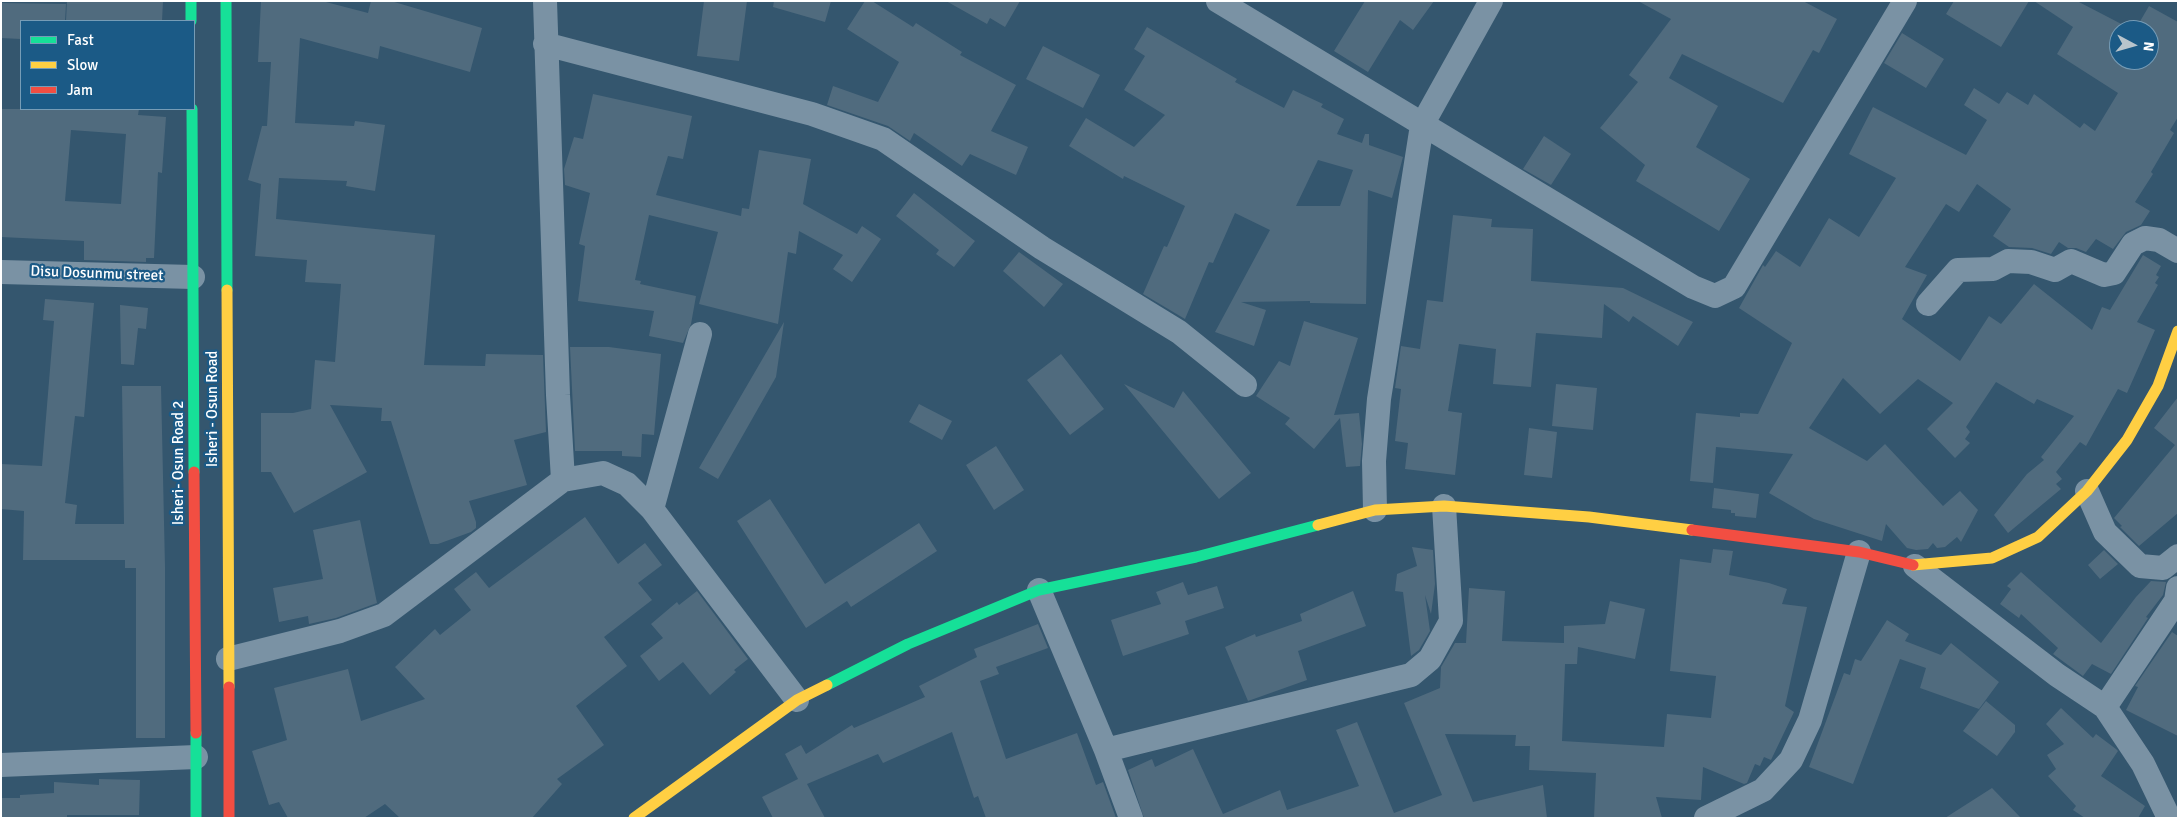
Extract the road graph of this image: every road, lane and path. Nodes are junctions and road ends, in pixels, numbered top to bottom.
1 (191, 1) edge
2 (226, 1) edge
3 (545, 1) edge
4 (1218, 1) edge
5 (1491, 1) edge
6 (1904, 1) edge
7 (191, 20) edge
8 (545, 44) junction
9 (192, 110) edge
10 (1422, 125) junction
11 (2178, 251) edge
12 (1, 272) edge
13 (193, 277) junction
14 (1928, 304) dead end
15 (2178, 331) edge
16 (700, 334) dead end
17 (1245, 385) dead end
18 (563, 480) junction
19 (2087, 491) junction
20 (1444, 506) junction
21 (652, 509) junction
22 (1374, 510) junction
23 (1859, 552) junction
24 (2178, 556) edge
25 (1915, 566) junction
26 (2178, 588) edge
27 (1039, 590) junction
28 (228, 659) junction
29 (797, 700) junction
30 (2105, 707) junction
31 (1106, 750) junction
32 (196, 757) junction
33 (1, 765) edge
34 (196, 818) edge
35 (229, 818) edge
36 (634, 818) edge
37 (1131, 818) edge
38 (1706, 818) edge
39 (2169, 818) edge

1 - 7 street
2 - 28 street, Isheri - Osun Road
3 - 8 street
4 - 10 street
5 - 10 street
6 - 10 street
8 - 17 street
8 - 18 street
9 - 13 street, Isheri- Osun Road 2
10 - 22 street
11 - 14 street
12 - 13 street, Disu Dosunmu street
13 - 32 street, Isheri- Osun Road 2
15 - 19 street
16 - 21 street
18 - 21 street
18 - 28 street
19 - 24 street
19 - 25 street
20 - 22 street
20 - 23 street
20 - 31 street
21 - 29 street
22 - 27 street
23 - 25 street
23 - 38 street
25 - 30 street
26 - 30 street
27 - 29 street
27 - 31 street
28 - 35 street, Isheri - Osun Road
29 - 36 street
30 - 39 street
31 - 37 street
32 - 33 street
32 - 34 street, Isheri- Osun Road 2

